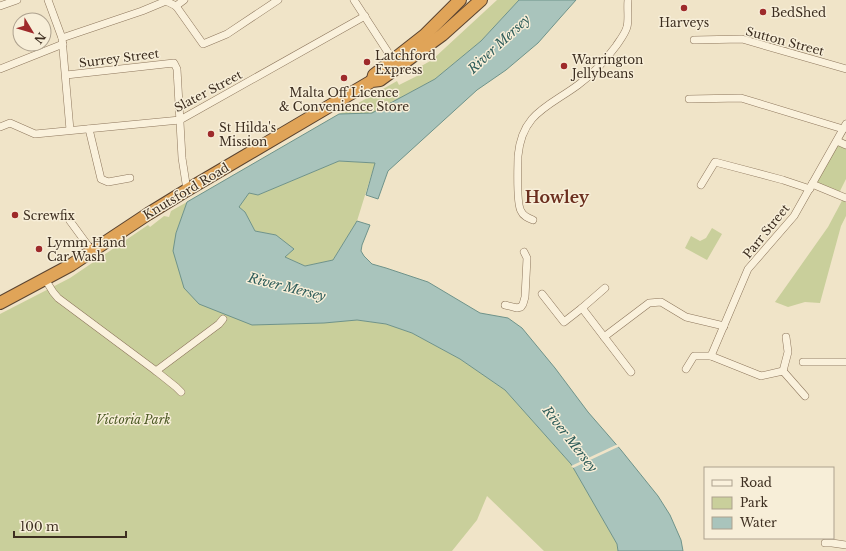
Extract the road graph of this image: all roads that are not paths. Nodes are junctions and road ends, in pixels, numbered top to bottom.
1 (17, 0) edge
2 (48, 0) edge
3 (184, 0) edge
4 (278, 0) edge
5 (354, 0) edge
6 (460, 0) edge
7 (480, 0) edge
8 (628, 0) edge
9 (0, 6) edge
10 (176, 6) junction
11 (365, 16) junction
12 (694, 40) dead end
13 (63, 41) junction
14 (393, 60) junction
15 (0, 69) edge
16 (846, 69) edge
17 (66, 75) junction
18 (372, 81) junction
19 (689, 99) dead end
20 (180, 120) junction
21 (0, 127) edge
22 (845, 127) edge
23 (89, 129) junction
24 (70, 130) junction
25 (837, 141) junction
26 (846, 145) edge
27 (130, 178) dead end
28 (701, 185) dead end
29 (811, 187) junction
30 (187, 190) junction
31 (846, 198) edge
32 (533, 220) dead end
33 (70, 221) dead end
34 (92, 252) junction
35 (524, 252) dead end
36 (46, 279) junction
37 (605, 288) dead end
38 (542, 294) dead end
39 (0, 303) edge
40 (505, 304) dead end
41 (582, 308) junction
42 (223, 319) dead end
43 (724, 326) junction
44 (604, 337) junction
45 (786, 337) dead end
46 (711, 356) junction
47 (803, 362) dead end
48 (846, 362) edge
49 (686, 369) dead end
50 (156, 371) junction
51 (783, 371) junction
52 (631, 372) dead end
53 (181, 392) dead end
54 (805, 396) dead end
55 (826, 543) dead end
56 (846, 545) edge

1 - 9 street
2 - 13 street
3 - 10 street
4 - 10 street
5 - 11 street
6 - 14 highway, Knutsford Road
7 - 18 highway, Knutsford Road
8 - 32 street
10 - 13 street
11 - 14 street
11 - 20 street, Slater Street
12 - 16 street, Sutton Street
13 - 15 street
13 - 17 street
14 - 18 highway, Knutsford Road
17 - 20 street, Surrey Street
17 - 24 street
18 - 30 highway, Knutsford Road
19 - 22 street
20 - 23 street, Slater Street
20 - 30 street
21 - 24 street, Slater Street
22 - 25 street, Parr Street
23 - 24 street, Slater Street
23 - 27 street
25 - 26 street
25 - 29 street, Parr Street
28 - 29 street
29 - 31 street
29 - 43 street, Parr Street
30 - 34 highway, Knutsford Road
33 - 34 street
34 - 36 highway, Knutsford Road
35 - 40 street
36 - 39 highway, Knutsford Road
36 - 50 street
37 - 41 street
38 - 41 street
41 - 44 street
42 - 50 street
43 - 44 street
43 - 46 street, Parr Street
44 - 52 street
45 - 51 street
46 - 49 street
46 - 51 street
47 - 48 street
50 - 53 street
51 - 54 street
55 - 56 street

